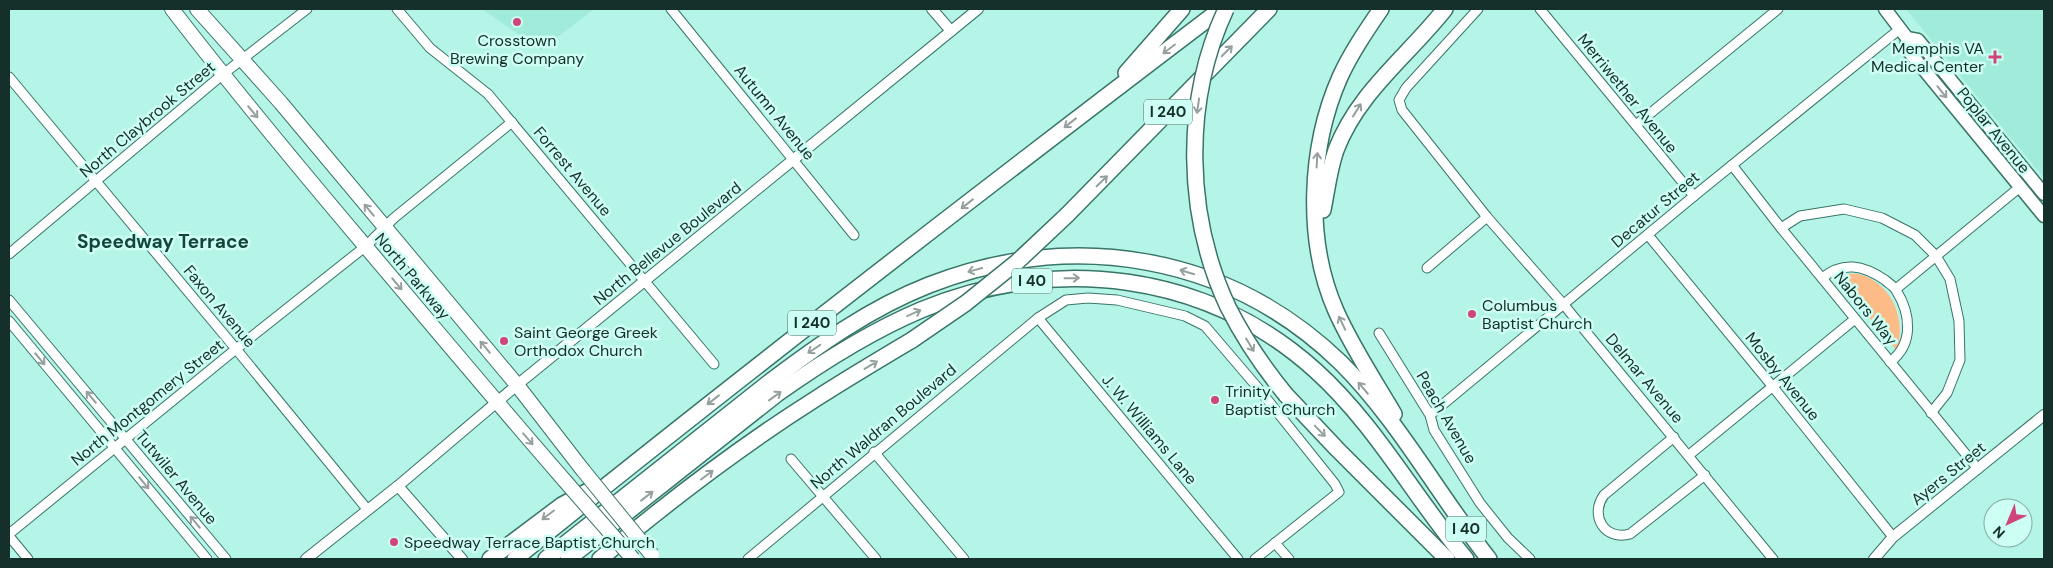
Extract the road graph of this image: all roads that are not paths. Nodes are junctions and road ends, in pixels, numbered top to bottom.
1 (163, 9) edge
2 (172, 9) edge
3 (197, 9) edge
4 (207, 9) edge
5 (307, 9) edge
6 (396, 9) edge
7 (932, 9) edge
8 (978, 9) edge
9 (1182, 9) edge
10 (1221, 9) edge
11 (1226, 9) edge
12 (1269, 9) edge
13 (1381, 9) edge
14 (1445, 9) edge
15 (1478, 9) edge
16 (1540, 9) edge
17 (1778, 9) edge
18 (1885, 9) edge
19 (677, 11) edge
20 (951, 31) junction
21 (1904, 33) junction
22 (243, 59) junction
23 (222, 75) junction
24 (9, 77) edge
25 (1109, 93) junction
26 (512, 122) junction
27 (1636, 125) junction
28 (794, 160) junction
29 (1732, 165) junction
30 (96, 181) junction
31 (2020, 187) junction
32 (2044, 194) edge
33 (1694, 196) junction
34 (2044, 216) edge
35 (1487, 217) junction
36 (384, 227) junction
37 (1781, 228) junction
38 (854, 235) dead end
39 (1648, 235) junction
40 (1317, 244) junction
41 (366, 246) junction
42 (9, 254) edge
43 (1936, 256) junction
44 (1428, 268) dead end
45 (1822, 278) junction
46 (645, 281) junction
47 (1896, 288) junction
48 (9, 300) edge
49 (1564, 305) junction
50 (1038, 318) junction
51 (1856, 319) junction
52 (9, 321) edge
53 (1379, 333) dead end
54 (236, 348) junction
55 (1890, 362) junction
56 (714, 364) dead end
57 (516, 385) junction
58 (1773, 387) junction
59 (496, 402) junction
60 (1931, 413) junction
61 (1430, 415) junction
62 (2044, 415) edge
63 (1674, 437) junction
64 (126, 439) junction
65 (115, 448) junction
66 (874, 452) junction
67 (1689, 455) junction
68 (791, 459) dead end
69 (1978, 469) junction
70 (620, 474) junction
71 (1705, 475) junction
72 (398, 486) junction
73 (823, 496) junction
74 (1443, 499) junction
75 (367, 509) junction
76 (9, 535) edge
77 (1893, 537) junction
78 (1275, 543) junction
79 (318, 556) edge
80 (654, 557) edge
81 (28, 559) edge
82 (207, 559) edge
83 (226, 559) edge
84 (306, 559) edge
85 (462, 559) edge
86 (490, 559) edge
87 (515, 559) edge
88 (546, 559) edge
89 (568, 559) edge
90 (600, 559) edge
91 (634, 559) edge
92 (748, 559) edge
93 (876, 559) edge
94 (964, 559) edge
95 (1238, 559) edge
96 (1255, 559) edge
97 (1289, 559) edge
98 (1447, 559) edge
99 (1466, 559) edge
100 (1489, 559) edge
101 (1530, 559) edge
102 (1773, 559) edge
103 (1874, 559) edge

1 - 23 main road
2 - 23 main road, North Parkway
3 - 22 main road, North Parkway
4 - 22 main road
5 - 22 street, North Claybrook Street
6 - 26 street, Forrest Avenue
7 - 20 street
8 - 20 street, North Bellevue Boulevard
9 - 25 highway
10 -> 25 highway, I 240
11 -> 98 highway, bridge
90 -> 12 highway, I 240, bridge
40 -> 13 highway
40 -> 14 highway
15 - 35 street, Delmar Avenue
16 - 27 street, Merriwether Avenue
17 - 27 street
18 - 21 main road, Poplar Avenue
19 - 28 street, Autumn Avenue
20 - 28 street, North Bellevue Boulevard
21 - 29 street, Decatur Street
21 -> 31 main road, Poplar Avenue
21 - 32 main road, Poplar Avenue
22 - 23 street, North Claybrook Street
36 -> 22 main road, North Parkway
23 - 30 street, North Claybrook Street
23 -> 41 main road, North Parkway
24 - 30 street, Faxon Avenue
25 -> 70 highway, I 240
26 - 36 street, North Montgomery Street
26 - 46 street, Forrest Avenue
27 - 33 street, Merriwether Avenue
28 - 38 street, Autumn Avenue
28 - 46 street, North Bellevue Boulevard
29 - 33 street, Decatur Street
29 - 37 street, Nabors Way
30 - 42 street, North Claybrook Street
30 - 54 street, Faxon Avenue
31 - 34 main road, Poplar Avenue
31 - 43 street
33 - 39 street, Decatur Street
35 - 44 street
35 - 49 street, Delmar Avenue
36 - 41 street, North Montgomery Street
57 -> 36 main road, North Parkway
37 - 43 street
37 - 45 street, Nabors Way
39 - 49 street, Decatur Street
39 - 58 street, Mosby Avenue
74 -> 40 highway
41 - 54 street, North Montgomery Street
41 -> 59 main road, North Parkway
43 - 47 street
43 - 60 street
45 - 47 street
45 - 51 street, Nabors Way
46 - 56 street, Forrest Avenue
46 - 57 street, North Bellevue Boulevard
47 - 55 street
64 -> 48 street, Tutwiler Avenue
49 - 61 street, Decatur Street
49 - 63 street, Delmar Avenue
50 - 66 street, North Waldran Boulevard
50 - 78 street, North Waldran Boulevard
50 - 95 street, J. W. Williams Lane
51 - 55 street, Nabors Way
51 - 58 street
52 -> 65 street, Tutwiler Avenue
53 - 61 street, Peach Avenue
54 - 64 street, North Montgomery Street
54 - 75 street, Faxon Avenue
55 - 60 street, Nabors Way
57 - 59 street, North Bellevue Boulevard
57 - 80 main road, North Parkway, bridge
58 - 67 street
58 - 77 street, Mosby Avenue
59 - 72 street, North Bellevue Boulevard
59 -> 91 main road, North Parkway, bridge
60 - 69 street, Nabors Way
61 - 101 street, Peach Avenue
62 - 69 street, Ayers Street
63 - 67 street, Delmar Avenue
63 - 71 street
64 - 65 street, North Montgomery Street
83 -> 64 street, Tutwiler Avenue
65 - 76 street, North Montgomery Street
65 -> 82 street, Tutwiler Avenue
66 - 73 street, North Waldran Boulevard
66 - 94 street
67 - 71 street, Delmar Avenue
68 - 73 street
69 - 77 street, Ayers Street
70 -> 86 highway
70 - 87 highway, I 240
71 - 102 street, Delmar Avenue
72 - 75 street, North Bellevue Boulevard
72 - 85 street
73 - 92 street, North Waldran Boulevard
73 - 93 street
74 -> 88 highway, I 40
74 - 100 highway, I 40
75 - 79 street, North Bellevue Boulevard
76 - 81 street
77 - 103 street, Ayers Street
78 - 96 street
78 - 97 street
79 - 84 street, North Bellevue Boulevard
89 -> 99 highway, I 40

